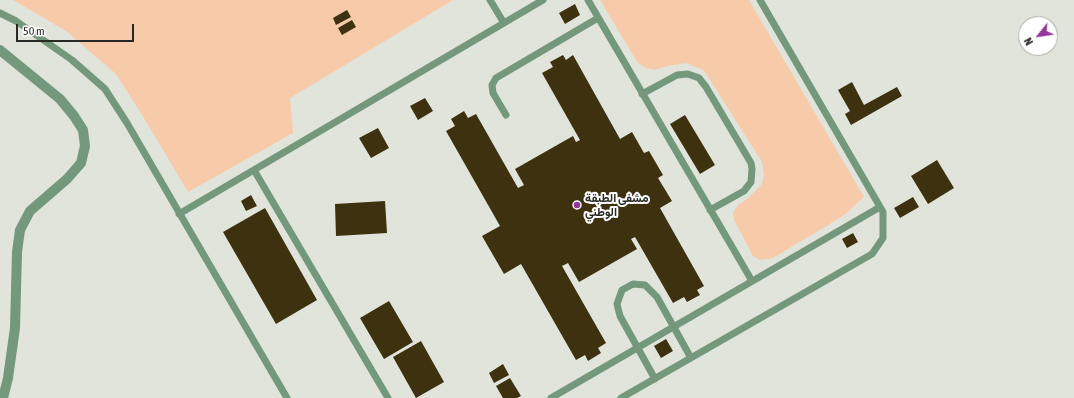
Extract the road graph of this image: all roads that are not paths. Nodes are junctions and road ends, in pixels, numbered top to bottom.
1 (490, 0) edge
2 (543, 0) edge
3 (588, 0) edge
4 (760, 0) edge
5 (0, 13) edge
6 (598, 18) junction
7 (504, 23) junction
8 (0, 50) edge
9 (642, 94) junction
10 (506, 115) dead end
11 (254, 170) junction
12 (880, 207) junction
13 (710, 210) junction
14 (179, 214) junction
15 (752, 281) junction
16 (674, 327) junction
17 (638, 348) junction
18 (691, 358) junction
19 (655, 379) junction
20 (3, 398) edge
21 (287, 398) edge
22 (388, 398) edge
23 (551, 398) edge
24 (621, 398) edge

1 - 7 lane
2 - 7 lane
3 - 6 lane
4 - 12 lane
5 - 14 lane
6 - 9 lane
6 - 10 lane
7 - 11 lane
8 - 20 street
9 - 13 lane
9 - 13 lane
11 - 14 lane
11 - 22 lane
12 - 15 lane
12 - 18 lane
13 - 15 lane
14 - 21 lane
15 - 16 lane
16 - 17 lane
16 - 17 lane
16 - 18 lane
17 - 19 lane
17 - 23 lane
18 - 19 lane
19 - 24 lane

